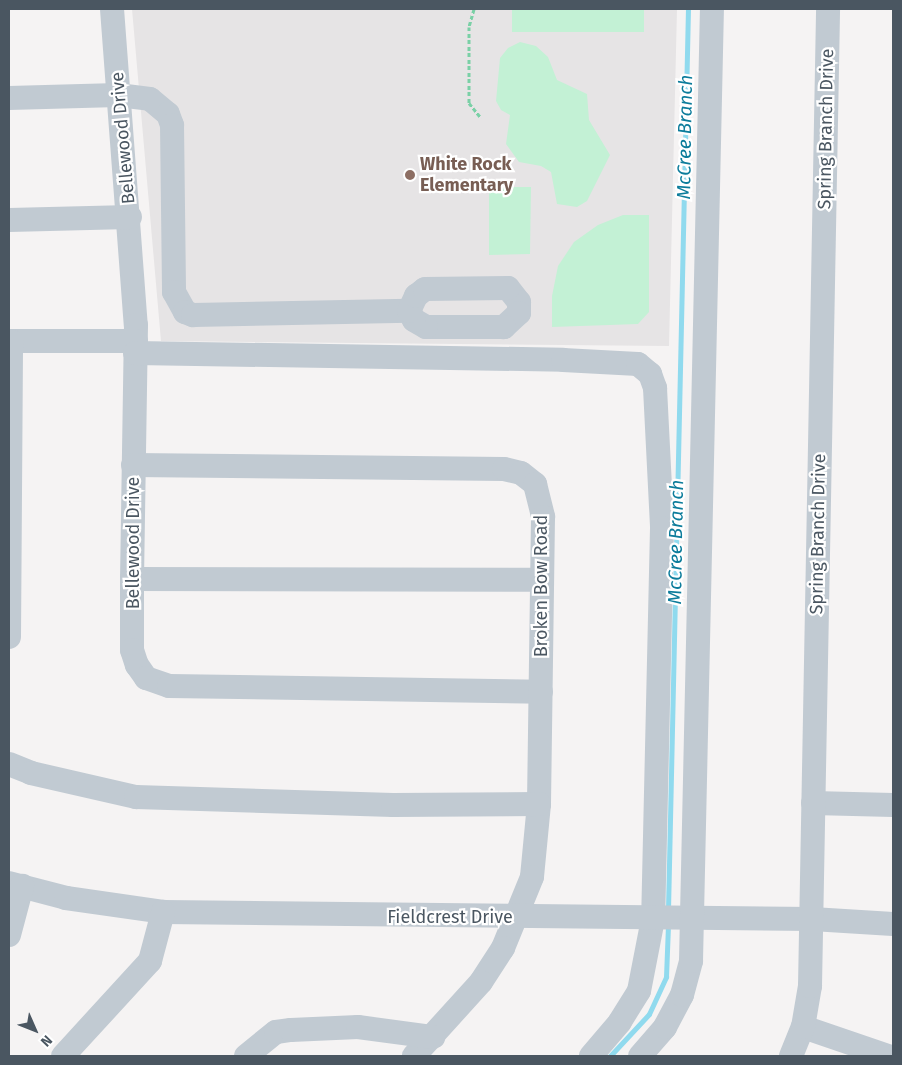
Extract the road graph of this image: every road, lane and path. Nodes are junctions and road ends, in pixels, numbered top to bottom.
1 (112, 9) edge
2 (125, 9) edge
3 (474, 9) edge
4 (712, 9) edge
5 (828, 9) edge
6 (118, 95) junction
7 (9, 98) edge
8 (481, 118) dead end
9 (130, 216) junction
10 (9, 220) edge
11 (409, 311) dead end
12 (10, 341) edge
13 (135, 347) junction
14 (133, 464) junction
15 (132, 579) junction
16 (542, 580) junction
17 (9, 637) edge
18 (541, 692) junction
19 (9, 764) edge
20 (813, 803) junction
21 (539, 804) junction
22 (893, 805) edge
23 (15, 885) edge
24 (163, 912) junction
25 (518, 917) junction
26 (653, 918) junction
27 (690, 919) junction
28 (812, 919) junction
29 (893, 924) edge
30 (9, 935) edge
31 (803, 1027) junction
32 (433, 1037) junction
33 (63, 1056) edge
34 (246, 1056) edge
35 (414, 1056) edge
36 (591, 1056) edge
37 (640, 1056) edge
38 (791, 1056) edge
39 (888, 1056) edge

1 - 2 street
1 - 6 street, Bellewood Drive
3 - 8 path
4 - 27 street
5 - 20 street, Spring Branch Drive
6 - 7 street
6 - 9 street, Bellewood Drive
6 - 11 street
9 - 10 street
9 - 13 street, Bellewood Drive
12 - 13 street
12 - 17 street
13 - 14 street, Bellewood Drive
13 - 26 street
14 - 15 street, Bellewood Drive
14 - 16 street, Broken Bow Road
15 - 16 street
15 - 18 street, Bellewood Drive
16 - 18 street, Broken Bow Road
18 - 21 street, Broken Bow Road
19 - 21 street
20 - 22 street
20 - 28 street, Spring Branch Drive
21 - 25 street, Broken Bow Road
23 - 24 street, Fieldcrest Drive
23 - 30 street
24 - 25 street, Fieldcrest Drive
24 - 33 street
25 - 26 street, Fieldcrest Drive
25 - 32 street, Broken Bow Road
26 - 27 street, Fieldcrest Drive
26 - 36 street
27 - 28 street, Fieldcrest Drive
27 - 37 street
28 - 29 street, Fieldcrest Drive
28 - 31 street, Spring Branch Drive
31 - 38 street, Spring Branch Drive
31 - 39 street
32 - 34 street
32 - 35 street, Broken Bow Road

